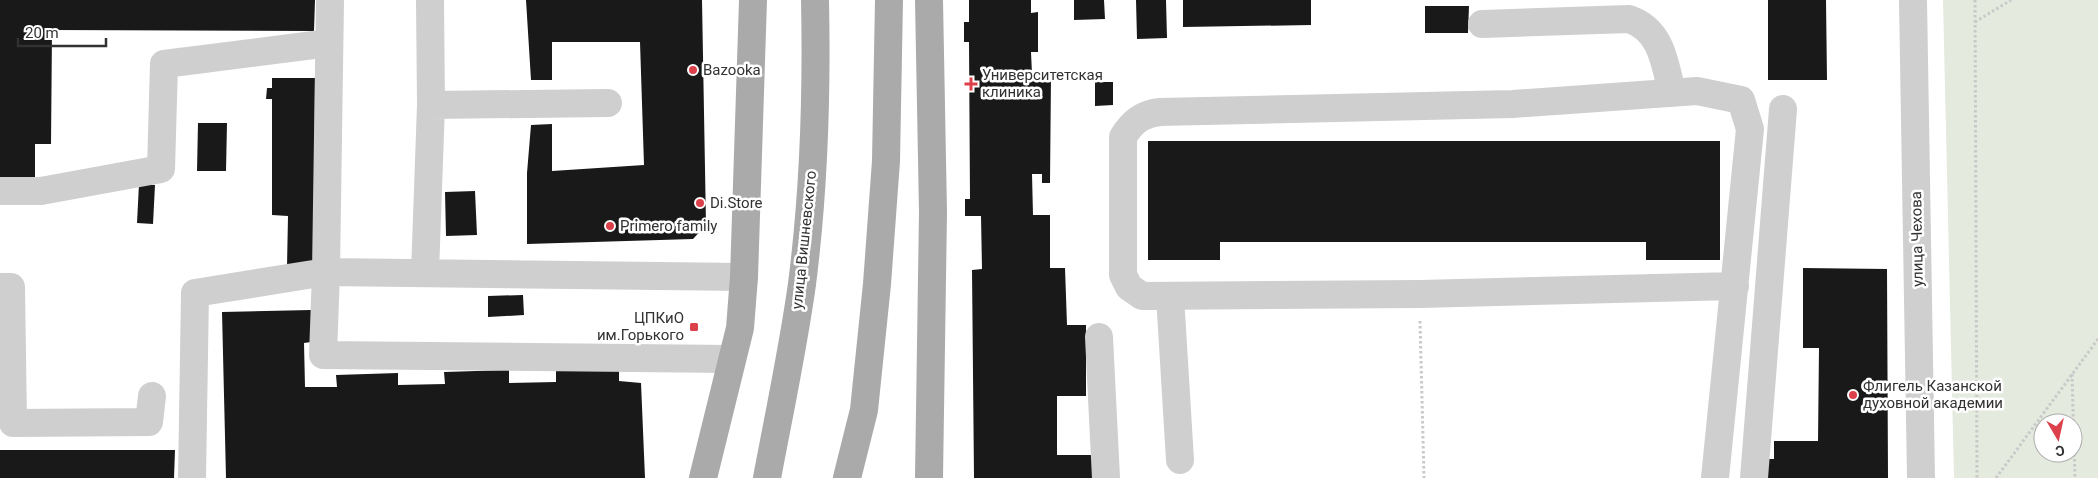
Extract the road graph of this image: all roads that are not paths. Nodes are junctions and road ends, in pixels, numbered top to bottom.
1 (330, 0) edge
2 (430, 0) edge
3 (753, 0) edge
4 (816, 0) edge
5 (889, 0) edge
6 (929, 0) edge
7 (1913, 0) edge
8 (1482, 24) dead end
9 (329, 43) junction
10 (1672, 93) junction
11 (608, 103) dead end
12 (431, 105) junction
13 (1783, 109) dead end
14 (0, 192) edge
15 (326, 272) junction
16 (425, 273) junction
17 (744, 277) junction
18 (1735, 286) junction
19 (0, 287) edge
20 (1170, 296) junction
21 (1099, 337) dead end
22 (732, 359) junction
23 (152, 396) dead end
24 (1180, 460) dead end
25 (192, 478) edge
26 (704, 478) edge
27 (767, 478) edge
28 (847, 478) edge
29 (929, 478) edge
30 (1106, 478) edge
31 (1716, 478) edge
32 (1754, 478) edge
33 (1921, 478) edge

1 - 9 street
2 - 12 street
3 - 17 main road
4 - 27 main road, улица Вишневского
5 - 28 main road
6 - 29 main road
7 - 33 street, улица Чехова
8 - 10 street
9 - 14 street
9 - 15 street
10 - 18 street
10 - 20 street
11 - 12 street
12 - 16 street
13 - 32 street
15 - 16 street
15 - 22 street
15 - 25 street
16 - 17 street
17 - 22 main road
18 - 20 street
18 - 31 street
19 - 23 street
20 - 24 street
21 - 30 street
22 - 26 main road

